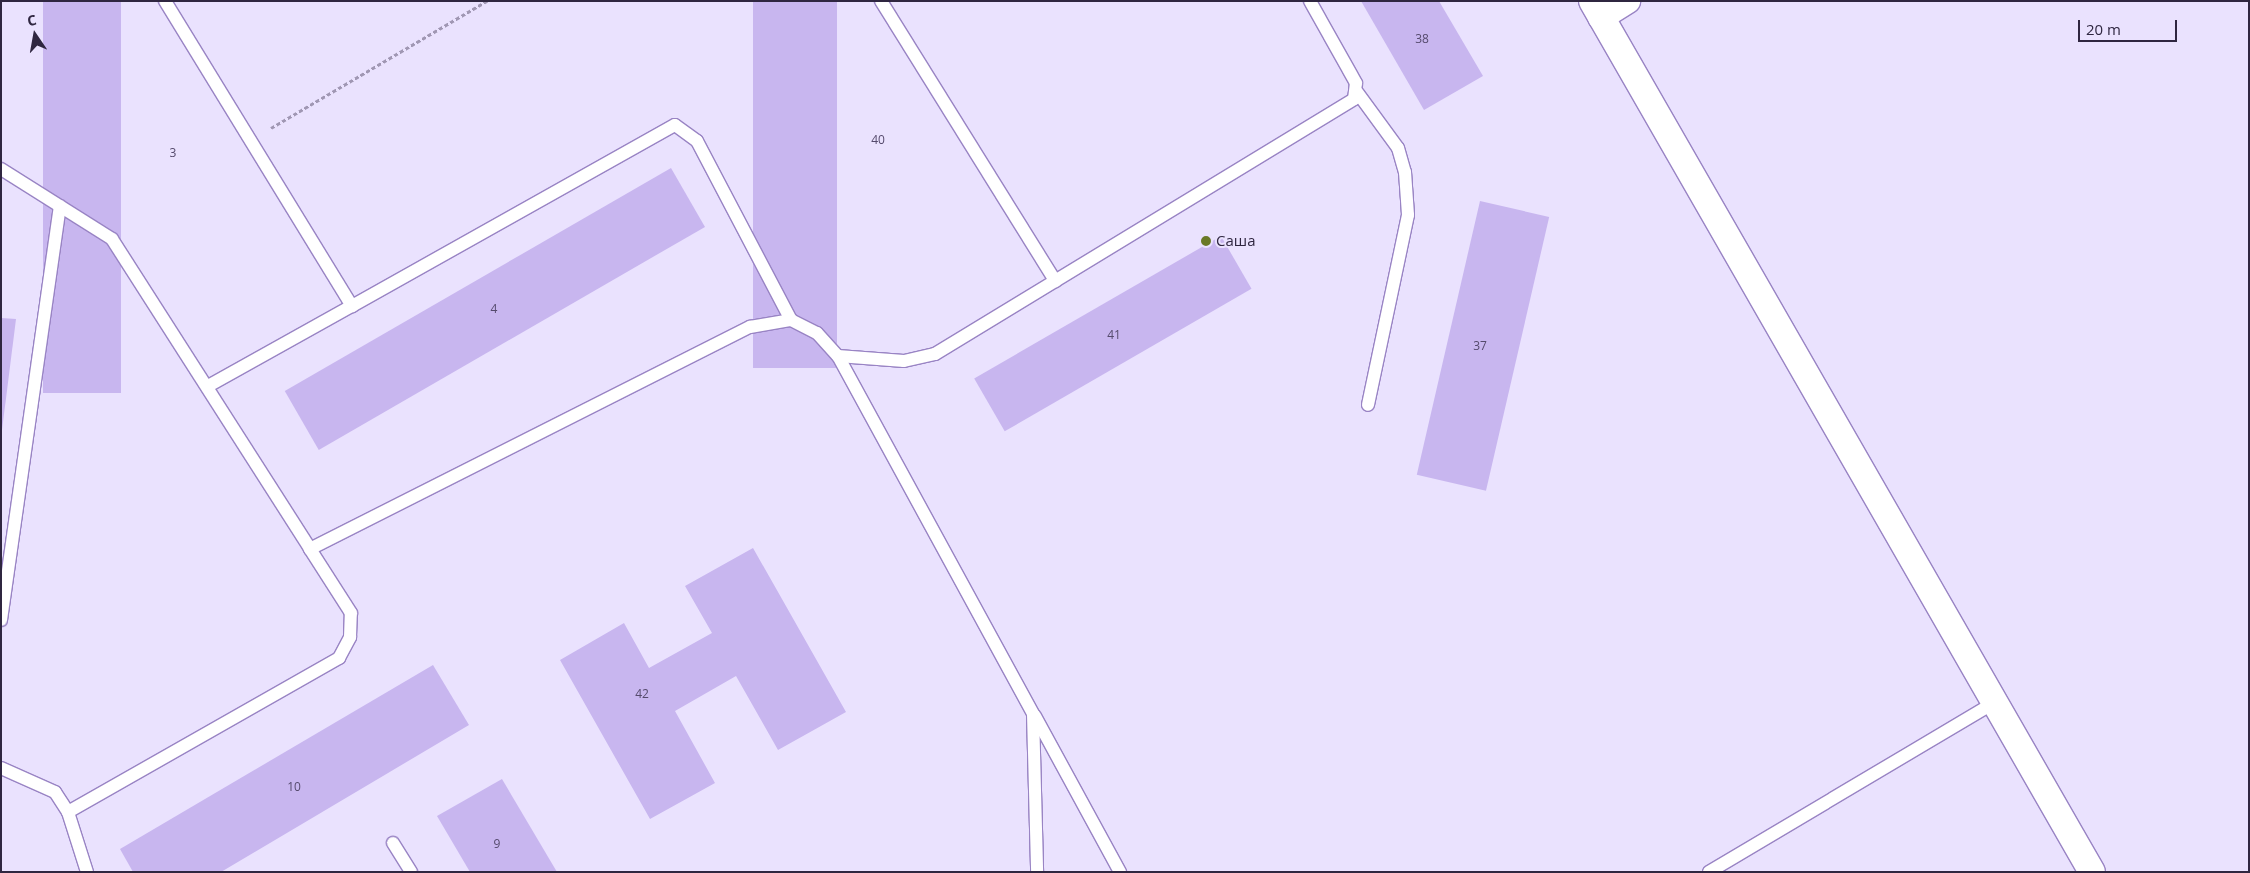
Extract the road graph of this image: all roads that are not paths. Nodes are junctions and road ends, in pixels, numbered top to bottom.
1 (165, 1) edge
2 (881, 1) edge
3 (1310, 1) edge
4 (1627, 1) edge
5 (1596, 9) edge
6 (1357, 92) junction
7 (1, 169) edge
8 (60, 206) junction
9 (1055, 282) junction
10 (352, 306) junction
11 (791, 320) junction
12 (838, 356) junction
13 (208, 386) junction
14 (1368, 405) dead end
15 (310, 548) junction
16 (1, 620) edge
17 (1995, 702) junction
18 (1034, 714) junction
19 (1, 768) edge
20 (68, 812) junction
21 (393, 843) dead end
22 (87, 872) edge
23 (411, 872) edge
24 (1037, 872) edge
25 (1120, 872) edge
26 (1709, 872) edge
27 (2092, 872) edge

1 - 10 lane
2 - 9 lane
3 - 6 lane
4 - 5 street
5 - 17 street
6 - 9 lane
6 - 14 lane
7 - 8 lane
8 - 13 lane
8 - 16 lane
9 - 12 lane
10 - 11 lane
10 - 13 lane
11 - 12 lane
11 - 15 lane
12 - 18 lane
13 - 15 lane
15 - 20 lane
17 - 26 lane
17 - 27 street
18 - 24 lane
18 - 25 lane
19 - 20 lane
20 - 22 lane
21 - 23 lane

